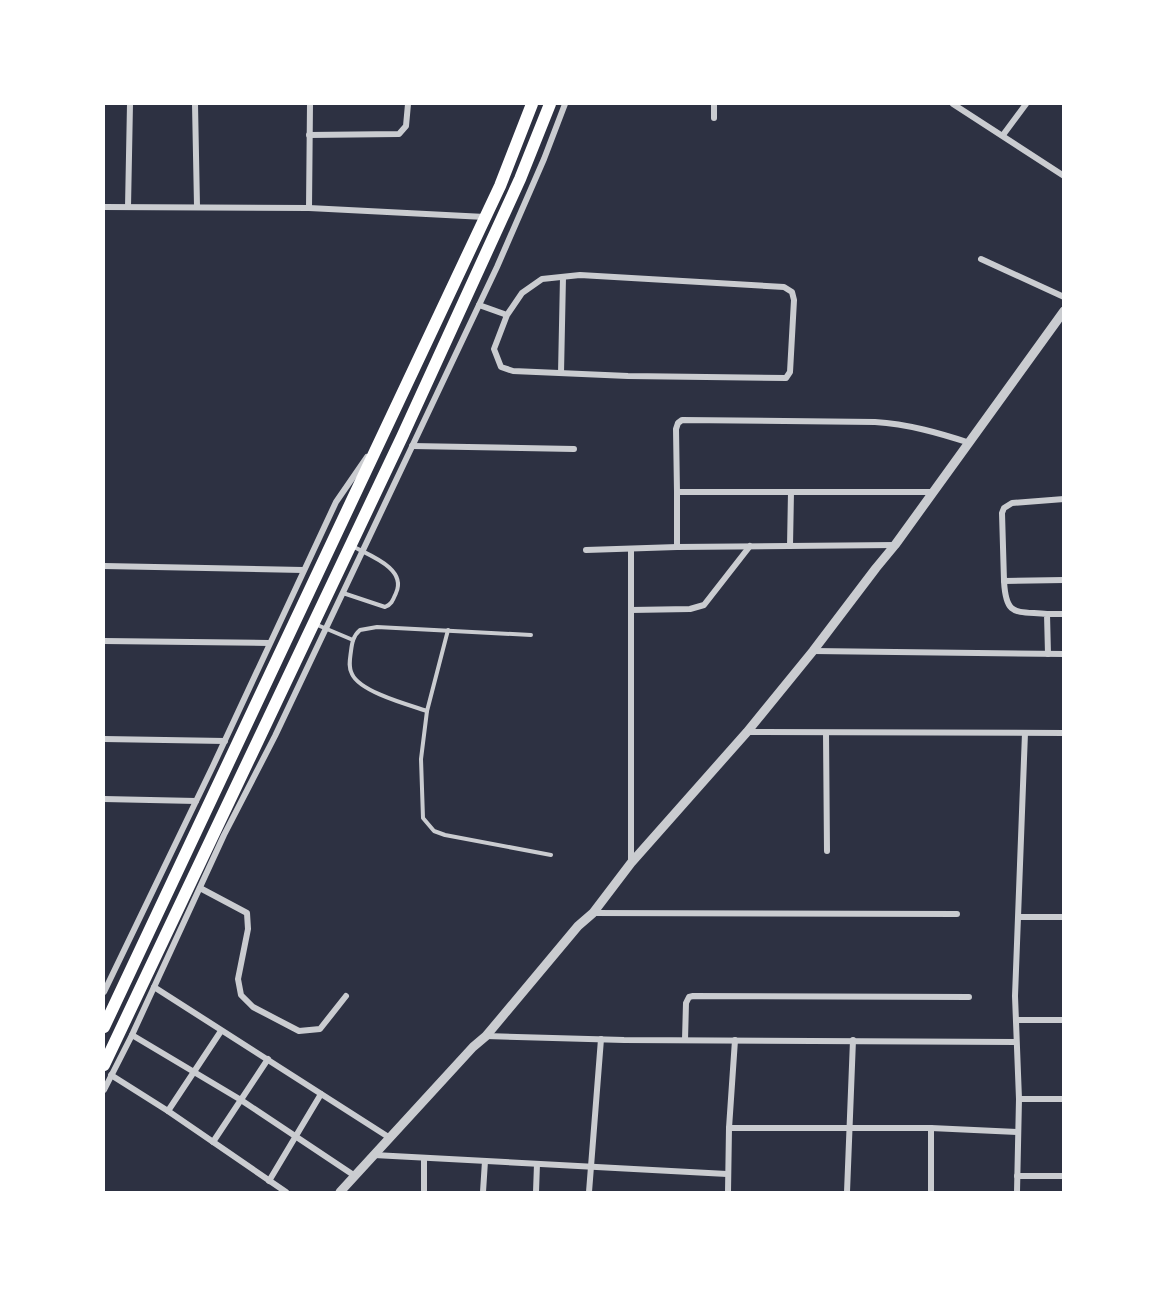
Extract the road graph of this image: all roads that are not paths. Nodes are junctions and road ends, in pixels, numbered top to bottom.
1 (130, 104) edge
2 (195, 104) edge
3 (310, 104) edge
4 (408, 104) edge
5 (532, 104) edge
6 (550, 104) edge
7 (565, 104) edge
8 (714, 104) edge
9 (953, 104) edge
10 (1026, 104) edge
11 (714, 118) dead end
12 (309, 135) junction
13 (1003, 135) junction
14 (1064, 176) edge
15 (104, 207) edge
16 (128, 207) junction
17 (197, 207) junction
18 (309, 208) junction
19 (485, 217) junction
20 (981, 259) dead end
21 (563, 277) junction
22 (1064, 297) edge
23 (479, 305) junction
24 (1064, 311) edge
25 (507, 315) junction
26 (561, 373) junction
27 (386, 428) junction
28 (970, 443) junction
29 (412, 446) junction
30 (574, 449) dead end
31 (677, 492) junction
32 (791, 492) junction
33 (933, 492) junction
34 (1064, 499) edge
35 (895, 545) junction
36 (350, 546) junction
37 (750, 546) junction
38 (790, 546) junction
39 (677, 547) junction
40 (631, 549) junction
41 (586, 550) dead end
42 (363, 552) junction
43 (104, 566) edge
44 (303, 570) junction
45 (1064, 580) edge
46 (1004, 581) junction
47 (343, 592) junction
48 (631, 610) junction
49 (1047, 614) junction
50 (1064, 614) edge
51 (313, 624) junction
52 (326, 629) junction
53 (448, 630) junction
54 (531, 635) dead end
55 (353, 640) junction
56 (104, 641) edge
57 (270, 644) junction
58 (813, 651) junction
59 (1048, 654) junction
60 (1064, 654) edge
61 (427, 711) junction
62 (747, 732) junction
63 (826, 732) junction
64 (1024, 733) junction
65 (1064, 733) edge
66 (104, 739) edge
67 (225, 741) junction
68 (104, 799) edge
69 (196, 801) junction
70 (827, 851) dead end
71 (551, 855) dead end
72 (631, 862) junction
73 (200, 888) junction
74 (593, 913) junction
75 (957, 914) dead end
76 (1019, 917) junction
77 (1064, 917) edge
78 (105, 987) edge
79 (154, 987) junction
80 (346, 996) dead end
81 (969, 997) dead end
82 (1016, 1020) junction
83 (1064, 1020) edge
84 (104, 1026) edge
85 (221, 1031) junction
86 (132, 1035) junction
87 (486, 1036) junction
88 (601, 1039) junction
89 (685, 1041) junction
90 (735, 1041) junction
91 (853, 1041) junction
92 (1016, 1042) junction
93 (268, 1059) junction
94 (107, 1070) edge
95 (193, 1072) junction
96 (104, 1090) edge
97 (321, 1094) junction
98 (1019, 1098) junction
99 (1064, 1099) edge
100 (241, 1100) junction
101 (168, 1111) junction
102 (729, 1128) junction
103 (850, 1128) junction
104 (930, 1128) junction
105 (1017, 1132) junction
106 (296, 1137) junction
107 (390, 1138) junction
108 (213, 1142) junction
109 (374, 1155) junction
110 (424, 1159) junction
111 (485, 1161) junction
112 (537, 1164) junction
113 (590, 1167) junction
114 (727, 1174) junction
115 (355, 1176) junction
116 (1017, 1176) junction
117 (1064, 1176) edge
118 (269, 1181) junction
119 (286, 1192) edge
120 (340, 1192) edge
121 (424, 1192) edge
122 (483, 1192) edge
123 (536, 1192) edge
124 (589, 1192) edge
125 (728, 1192) edge
126 (847, 1192) edge
127 (932, 1192) edge
128 (1017, 1192) edge

1 - 16 street
2 - 17 street
3 - 12 street
4 - 12 street
5 - 19 highway
6 - 36 highway
7 - 23 street
8 - 11 street
9 - 13 street
10 - 13 street
12 - 18 street
13 - 14 street
15 - 16 street
16 - 17 street
17 - 18 street
18 - 19 street
19 - 27 highway
20 - 22 street
21 - 25 street
21 - 26 street
21 - 26 street
23 - 25 street
23 - 29 street
24 - 28 street
25 - 26 street
27 - 44 street
27 - 84 highway
28 - 31 street
28 - 33 street
29 - 30 street
29 - 42 street
31 - 32 street
31 - 39 street
32 - 33 street
32 - 38 street
33 - 35 street
34 - 46 street
35 - 38 street
35 - 58 street
36 - 42 lane
36 - 51 highway
37 - 38 street
37 - 39 street
37 - 48 street
39 - 40 street
40 - 41 street
40 - 48 street
42 - 47 street
42 - 47 lane
43 - 44 street
44 - 57 street
45 - 46 street
46 - 49 street
47 - 52 street
48 - 72 street
49 - 50 street
49 - 59 street
51 - 52 lane
51 - 94 highway
52 - 55 lane
52 - 73 street
53 - 54 lane
53 - 55 lane
53 - 61 lane
55 - 61 lane
56 - 57 street
57 - 67 street
58 - 59 street
58 - 62 street
59 - 60 street
61 - 71 lane
62 - 63 street
62 - 72 street
63 - 64 street
63 - 70 street
64 - 65 street
64 - 76 street
66 - 67 street
67 - 69 street
68 - 69 street
69 - 78 street
72 - 74 street
73 - 79 street
73 - 80 street
74 - 75 street
74 - 87 street
76 - 77 street
76 - 82 street
79 - 85 street
79 - 86 street
81 - 89 street
82 - 83 street
82 - 92 street
85 - 93 street
85 - 95 street
86 - 94 street
86 - 95 street
87 - 88 street
87 - 107 street
88 - 89 street
88 - 113 street
89 - 90 street
90 - 91 street
90 - 102 street
91 - 92 street
91 - 103 street
92 - 98 street
93 - 97 street
93 - 100 street
94 - 96 street
94 - 101 street
95 - 100 street
95 - 101 street
97 - 106 street
97 - 107 street
98 - 99 street
98 - 105 street
100 - 106 street
100 - 108 street
101 - 108 street
102 - 103 street
102 - 114 street
103 - 104 street
103 - 126 street
104 - 105 street
104 - 127 street
105 - 116 street
106 - 115 street
106 - 118 street
107 - 109 street
108 - 118 street
109 - 110 street
109 - 115 street
110 - 111 street
110 - 121 street
111 - 112 street
111 - 122 street
112 - 113 street
112 - 123 street
113 - 114 street
113 - 124 street
114 - 125 street
115 - 120 street
116 - 117 street
116 - 128 street
118 - 119 street

